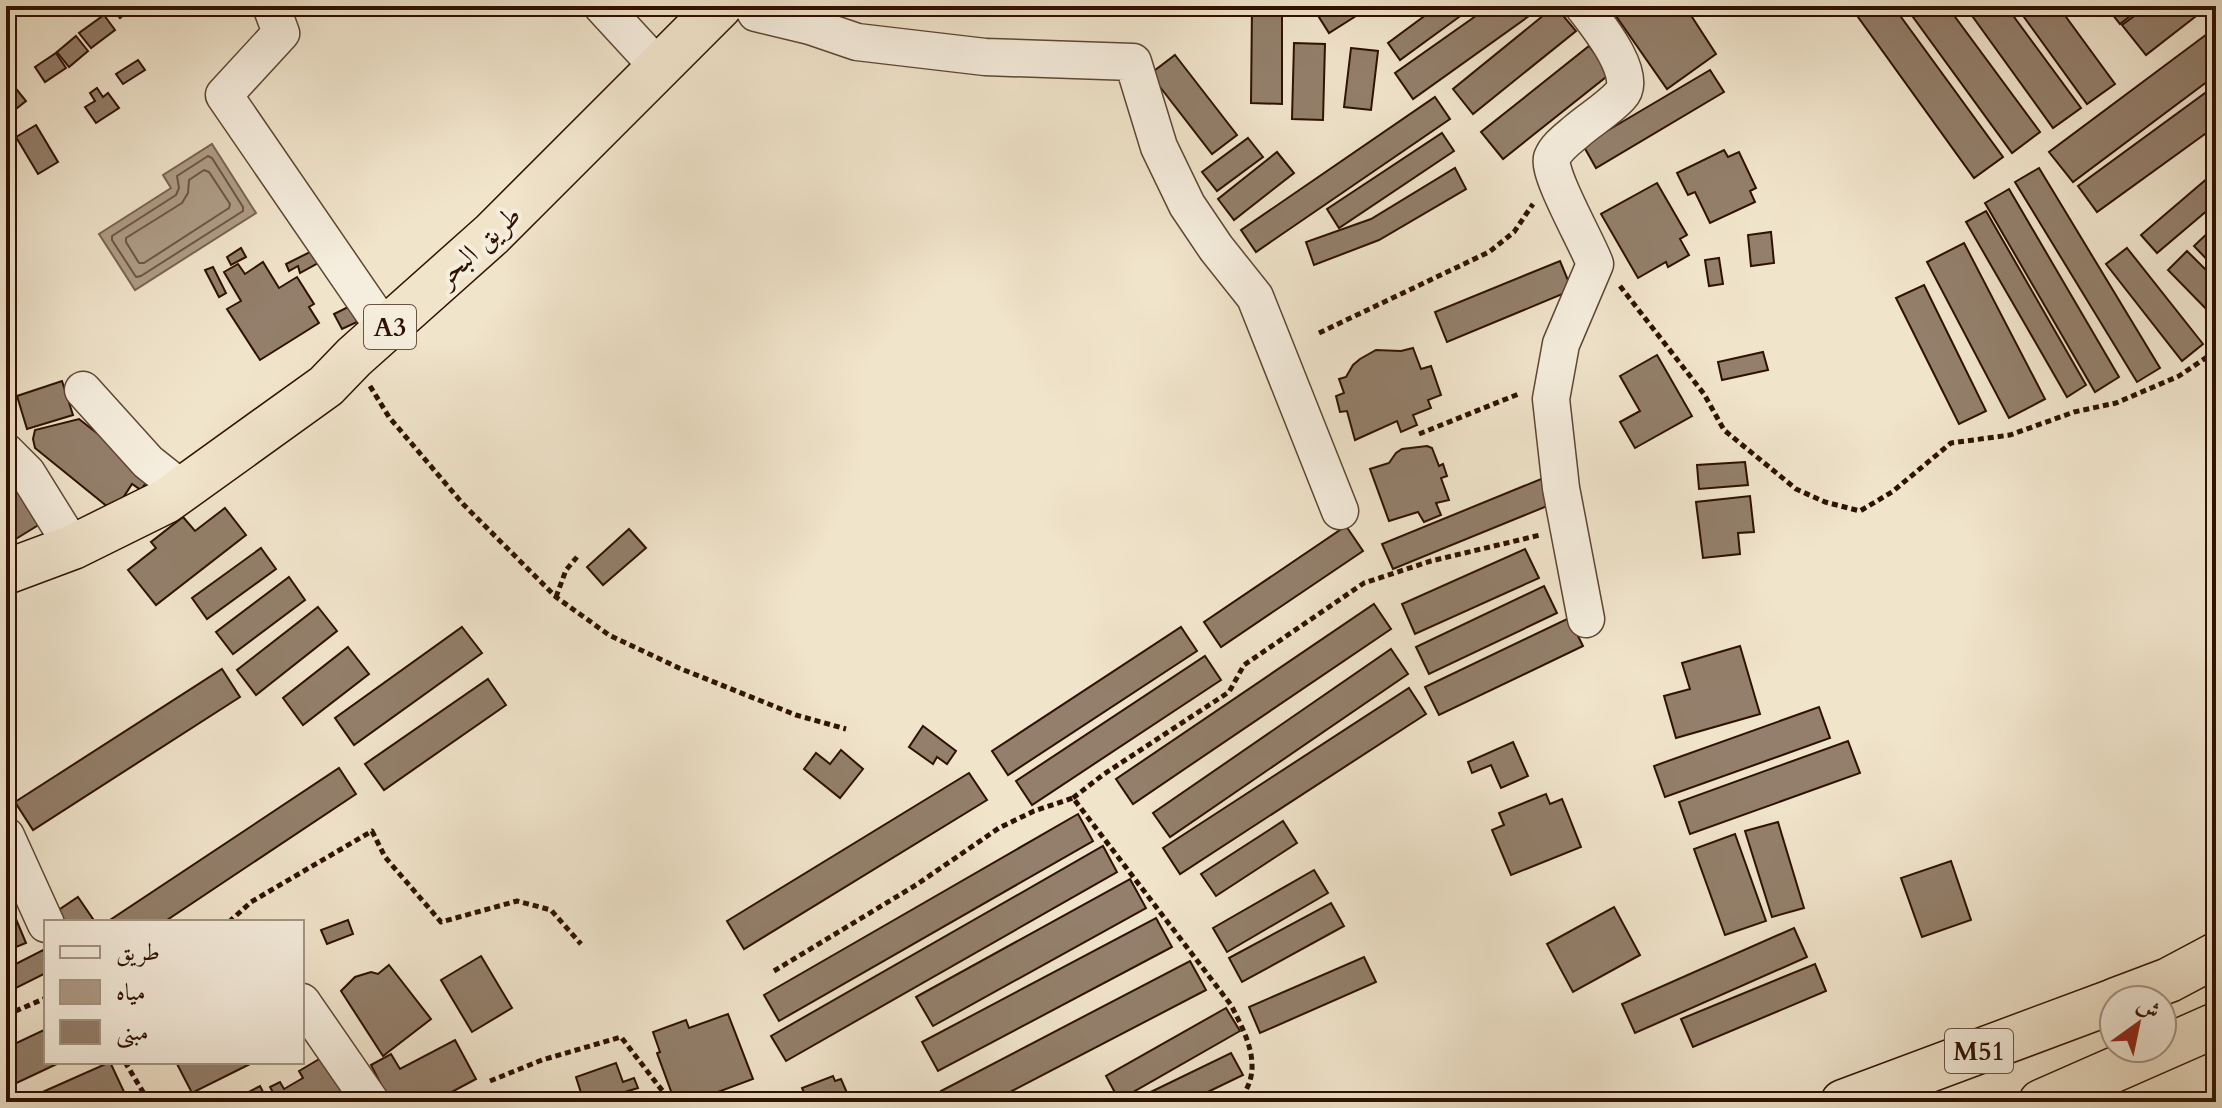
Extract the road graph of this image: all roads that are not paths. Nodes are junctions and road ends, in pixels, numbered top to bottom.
1 (271, 6) edge
2 (602, 6) edge
3 (720, 6) edge
4 (752, 6) edge
5 (1583, 6) edge
6 (660, 69) junction
7 (370, 344) junction
8 (83, 390) dead end
9 (6, 452) edge
10 (182, 489) junction
11 (1340, 511) dead end
12 (73, 547) junction
13 (6, 572) edge
14 (1586, 619) dead end
15 (6, 836) edge
16 (44, 920) edge
17 (2216, 955) edge
18 (2158, 984) edge
19 (304, 1005) edge
20 (2098, 1006) edge
21 (2216, 1025) edge
22 (371, 1102) edge
23 (1843, 1102) edge
24 (2041, 1102) edge

1 - 7 street
2 - 6 street
3 - 6 highway, طريق البحر / A3
4 - 11 street
5 - 14 street
6 - 7 highway, طريق البحر / A3
7 - 10 highway, طريق البحر / A3
8 - 10 street
9 - 12 street
10 - 12 highway, طريق البحر / A3
12 - 13 highway, طريق البحر / A3
15 - 16 street
17 - 18 highway, M51
19 - 22 street
20 - 23 highway, M51
21 - 24 highway, M51

